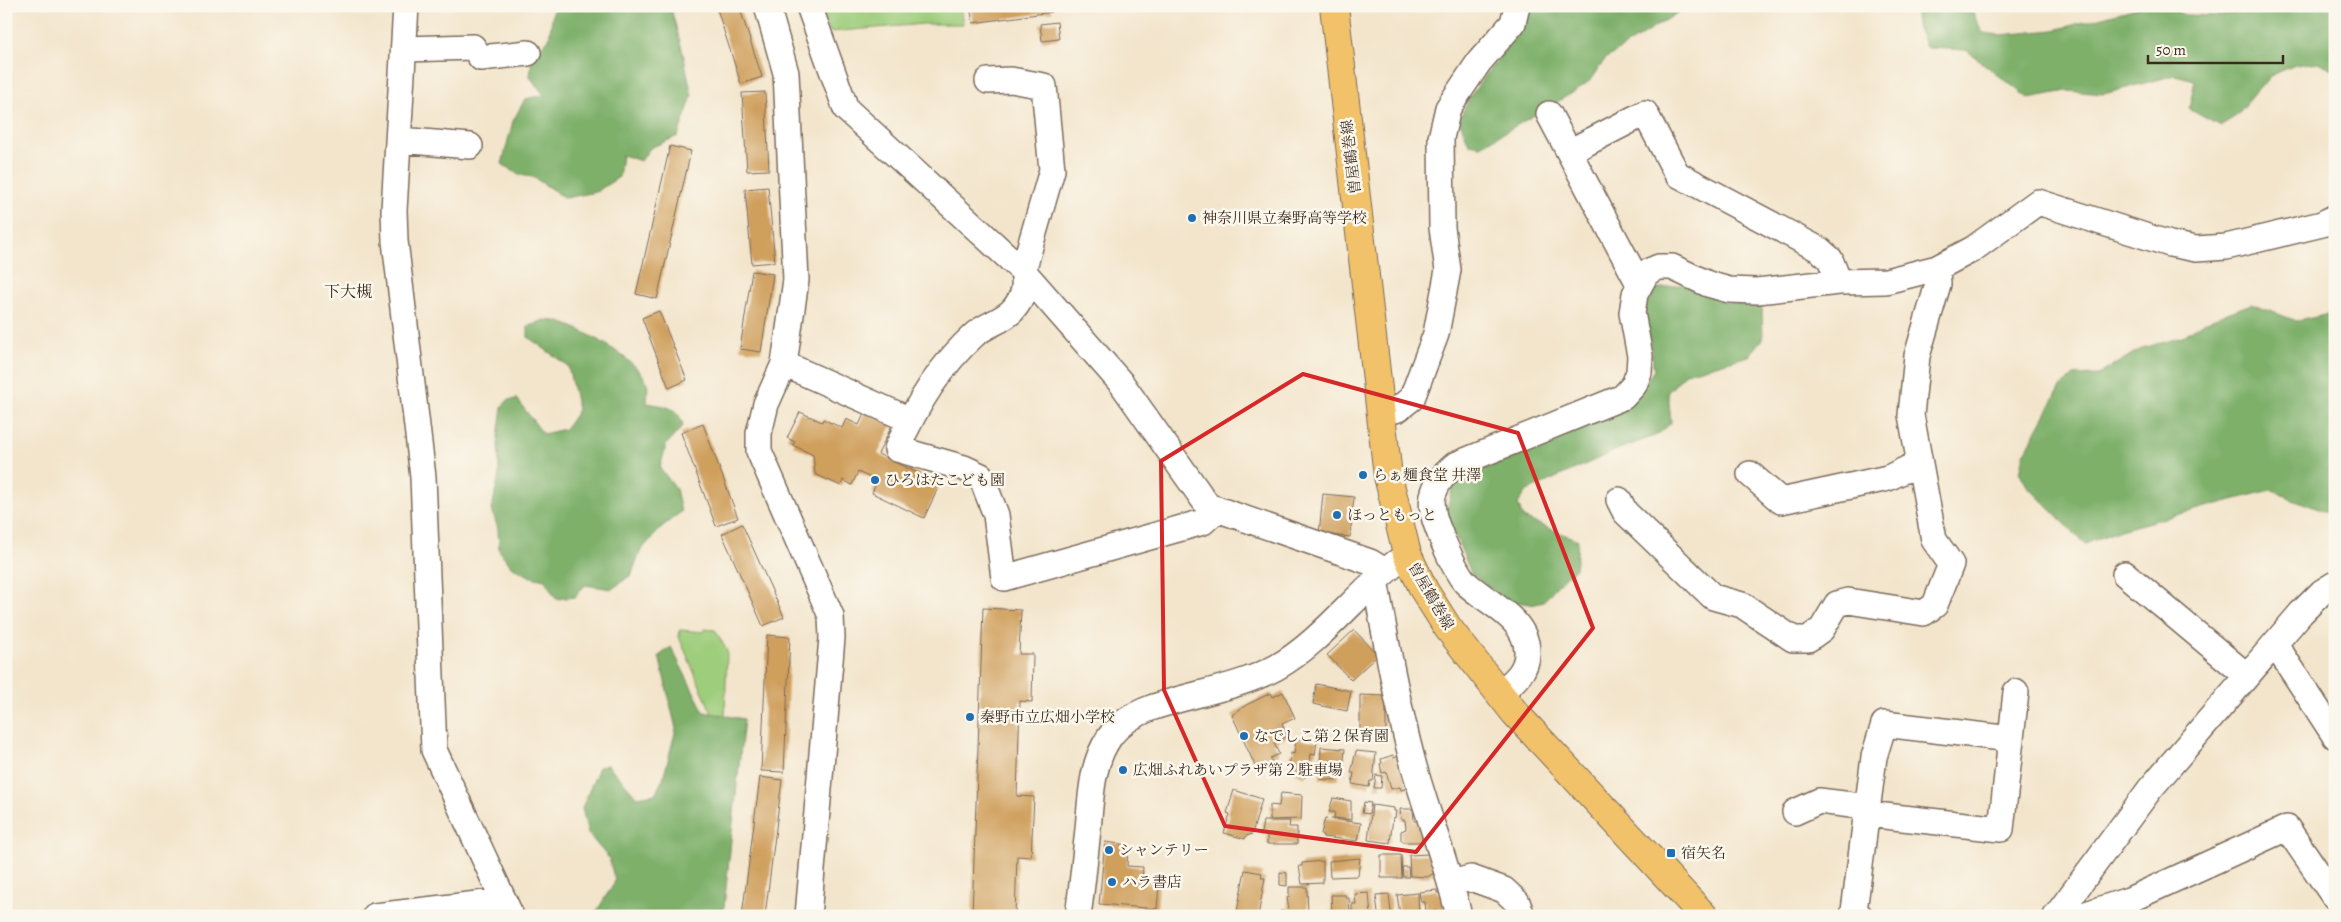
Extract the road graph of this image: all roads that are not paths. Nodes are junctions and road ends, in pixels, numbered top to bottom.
1 (406, 6) edge
2 (767, 6) edge
3 (809, 6) edge
4 (1334, 6) edge
5 (1517, 6) edge
6 (405, 49) junction
7 (528, 53) dead end
8 (988, 81) dead end
9 (1550, 114) dead end
10 (399, 140) junction
11 (470, 146) dead end
12 (1569, 152) junction
13 (2335, 217) edge
14 (1937, 268) junction
15 (1023, 271) junction
16 (1839, 282) junction
17 (1640, 284) junction
18 (784, 364) junction
19 (1381, 414) junction
20 (910, 420) junction
21 (1920, 464) junction
22 (1750, 474) dead end
23 (1619, 500) dead end
24 (1217, 509) junction
25 (1407, 554) junction
26 (2125, 574) dead end
27 (1380, 576) junction
28 (2335, 584) edge
29 (2275, 644) junction
30 (2247, 676) junction
31 (2016, 692) dead end
32 (1500, 693) junction
33 (2335, 736) edge
34 (2011, 739) junction
35 (1867, 811) junction
36 (1795, 812) dead end
37 (1451, 883) junction
38 (2335, 898) edge
39 (507, 909) edge
40 (375, 916) edge
41 (808, 916) edge
42 (1078, 916) edge
43 (1459, 916) edge
44 (1522, 916) edge
45 (1704, 916) edge
46 (1860, 916) edge
47 (2056, 916) edge
48 (2080, 916) edge

1 - 6 street
2 - 18 street
3 - 15 street
4 - 19 main road, 曽屋鶴巻線
5 - 19 street
6 - 7 street
6 - 10 street
8 - 15 street
9 - 12 street
10 - 11 street
10 - 39 street
12 - 16 street
12 - 17 street
13 - 14 street
14 - 16 street
14 - 21 street
15 - 20 street
15 - 24 street
16 - 17 street
17 - 32 street
18 - 20 street
18 - 41 street
19 - 25 main road, 曽屋鶴巻線
20 - 24 street
21 - 22 street
21 - 23 street
24 - 27 street
25 - 27 street
25 - 32 main road, 曽屋鶴巻線
26 - 30 street
27 - 37 street
27 - 42 street
28 - 29 street
29 - 30 street
29 - 33 street
30 - 47 street
31 - 34 street
32 - 45 main road, 曽屋鶴巻線
34 - 35 street
34 - 35 street
35 - 36 street
35 - 46 street
37 - 43 street
37 - 44 street
38 - 48 street
39 - 40 street

